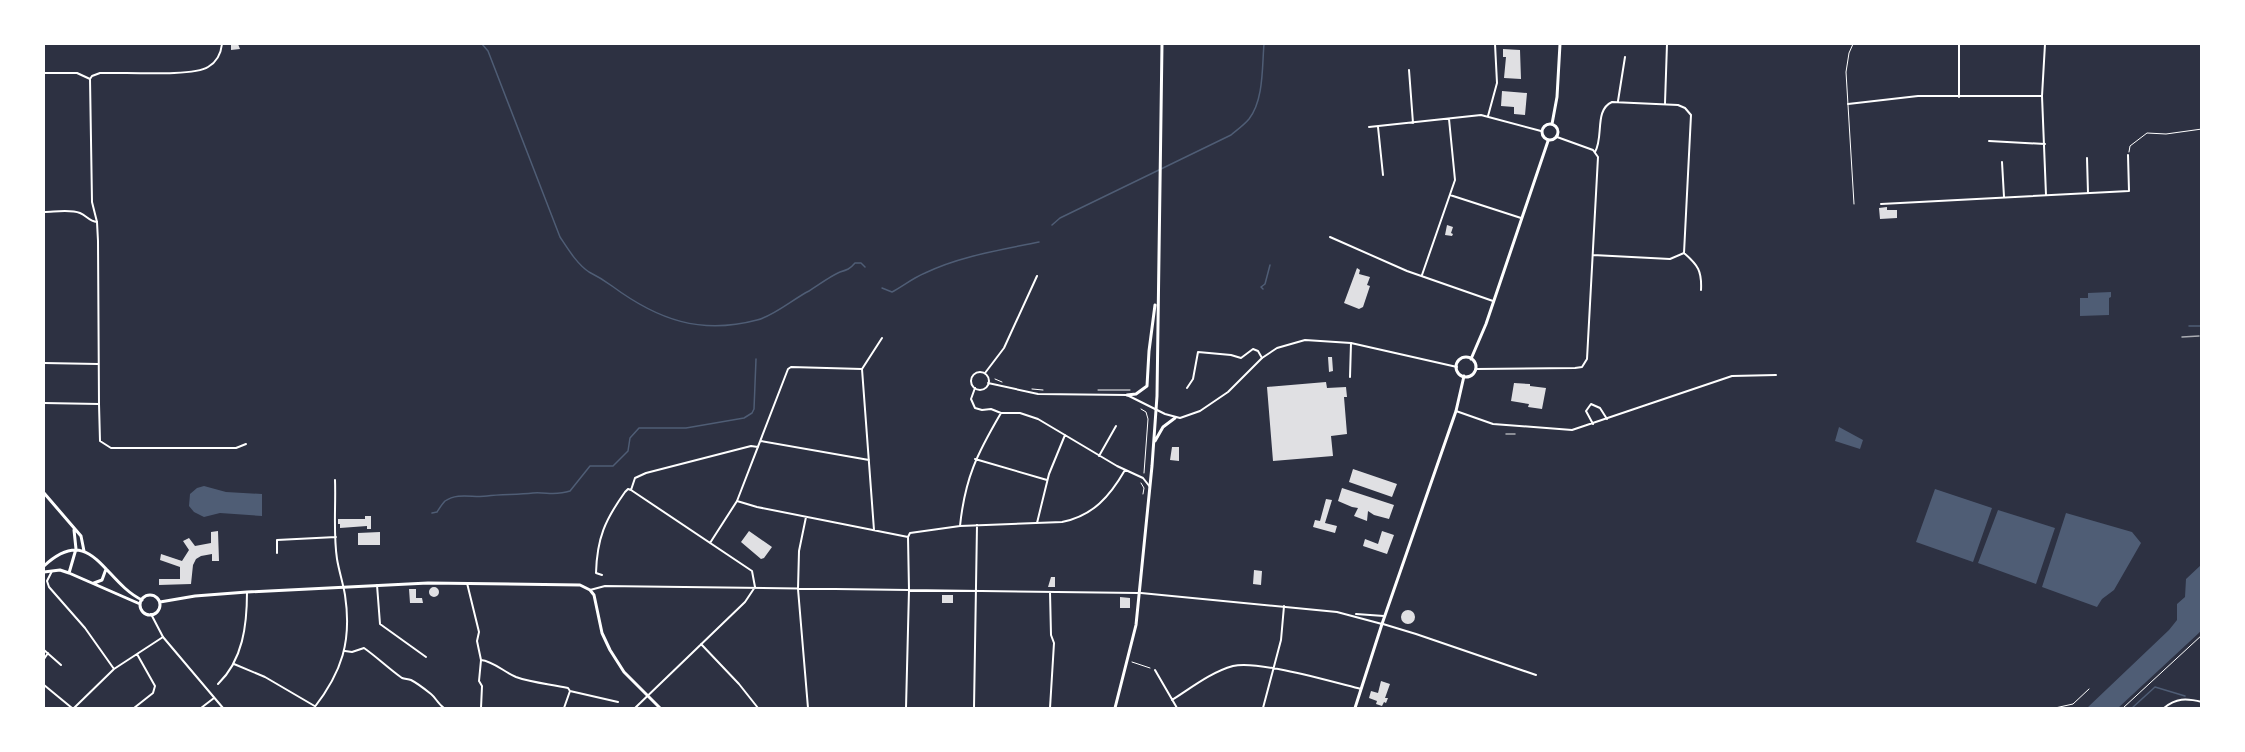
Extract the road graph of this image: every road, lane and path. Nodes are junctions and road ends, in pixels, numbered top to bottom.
1 (222, 44) edge
2 (1162, 44) edge
3 (1495, 44) edge
4 (1560, 44) edge
5 (1667, 44) edge
6 (1853, 44) edge
7 (1959, 44) edge
8 (2045, 44) edge
9 (1625, 57) dead end
10 (1409, 70) dead end
11 (44, 72) edge
12 (90, 79) junction
13 (2042, 96) junction
14 (1959, 97) junction
15 (1617, 101) junction
16 (1665, 103) junction
17 (1848, 104) junction
18 (1488, 116) junction
19 (1449, 119) junction
20 (1413, 123) junction
21 (1552, 124) junction
22 (1369, 127) dead end
23 (1378, 127) junction
24 (2202, 129) edge
25 (1541, 131) junction
26 (1557, 137) junction
27 (1548, 141) junction
28 (1989, 141) dead end
29 (2045, 144) junction
30 (1595, 152) junction
31 (2128, 155) joint
32 (2087, 158) dead end
33 (2002, 162) dead end
34 (1383, 175) dead end
35 (2088, 194) junction
36 (1450, 195) junction
37 (2046, 195) junction
38 (2004, 197) junction
39 (1854, 204) dead end
40 (1881, 204) dead end
41 (44, 212) edge
42 (1521, 218) junction
43 (97, 222) junction
44 (1330, 237) dead end
45 (1684, 253) junction
46 (1593, 255) junction
47 (1037, 276) dead end
48 (1422, 276) junction
49 (1701, 290) dead end
50 (1157, 295) junction
51 (1493, 301) junction
52 (882, 338) dead end
53 (1352, 343) junction
54 (1262, 358) junction
55 (1471, 359) junction
56 (44, 363) edge
57 (98, 364) junction
58 (1457, 367) junction
59 (862, 369) junction
60 (1476, 369) junction
61 (985, 373) junction
62 (1776, 375) dead end
63 (1464, 376) junction
64 (1350, 377) dead end
65 (995, 379) dead end
66 (1004, 382) dead end
67 (988, 383) junction
68 (975, 388) junction
69 (1026, 388) dead end
70 (1187, 388) dead end
71 (1047, 390) dead end
72 (1132, 390) dead end
73 (1091, 391) dead end
74 (1127, 395) junction
75 (44, 403) edge
76 (99, 404) junction
77 (1156, 408) junction
78 (1141, 409) dead end
79 (1456, 411) junction
80 (1001, 413) junction
81 (1175, 418) junction
82 (1607, 419) junction
83 (1593, 424) junction
84 (1116, 426) dead end
85 (1065, 435) junction
86 (761, 441) junction
87 (1154, 442) junction
88 (246, 444) dead end
89 (758, 447) junction
90 (1099, 456) junction
91 (975, 459) junction
92 (869, 460) junction
93 (1125, 470) junction
94 (1143, 478) junction
95 (335, 480) dead end
96 (1047, 480) junction
97 (1150, 487) junction
98 (631, 490) junction
99 (44, 493) edge
100 (1143, 494) dead end
101 (737, 501) junction
102 (806, 517) junction
103 (1037, 522) junction
104 (977, 525) junction
105 (960, 526) junction
106 (73, 528) junction
107 (874, 530) junction
108 (336, 537) junction
109 (908, 537) junction
110 (710, 543) junction
111 (76, 549) junction
112 (84, 550) junction
113 (277, 553) dead end
114 (44, 564) edge
115 (106, 568) junction
116 (51, 571) junction
117 (44, 572) edge
118 (69, 573) junction
119 (602, 575) dead end
120 (93, 583) junction
121 (467, 583) junction
122 (377, 585) junction
123 (343, 587) junction
124 (755, 587) junction
125 (798, 589) junction
126 (591, 590) junction
127 (909, 590) junction
128 (975, 591) junction
129 (247, 592) junction
130 (1050, 592) junction
131 (1141, 593) junction
132 (141, 602) junction
133 (160, 602) junction
134 (1284, 606) junction
135 (151, 614) junction
136 (1353, 615) junction
137 (1384, 616) junction
138 (1382, 624) junction
139 (2202, 635) edge
140 (163, 637) junction
141 (701, 644) junction
142 (44, 650) edge
143 (345, 651) junction
144 (48, 653) junction
145 (136, 653) junction
146 (426, 657) dead end
147 (44, 659) edge
148 (481, 660) junction
149 (1128, 661) junction
150 (234, 664) junction
151 (61, 665) dead end
152 (114, 669) junction
153 (1273, 669) junction
154 (1155, 670) joint
155 (1536, 675) dead end
156 (218, 684) dead end
157 (44, 685) edge
158 (1361, 689) junction
159 (2089, 689) dead end
160 (570, 691) junction
161 (647, 695) junction
162 (214, 698) junction
163 (1172, 700) junction
164 (618, 702) dead end
165 (2202, 702) edge
166 (73, 708) edge
167 (134, 708) edge
168 (201, 708) edge
169 (223, 708) edge
170 (316, 708) edge
171 (360, 708) edge
172 (366, 708) edge
173 (444, 708) edge
174 (481, 708) edge
175 (564, 708) edge
176 (635, 708) edge
177 (660, 708) edge
178 (758, 708) edge
179 (808, 708) edge
180 (906, 708) edge
181 (974, 708) edge
182 (1050, 708) edge
183 (1114, 708) edge
184 (1177, 708) edge
185 (1263, 708) edge
186 (1355, 708) edge
187 (2055, 708) edge
188 (2123, 708) edge
189 (2164, 708) edge

1 - 12 street
2 - 50 main road
3 - 18 street
4 - 21 main road
5 - 16 street
6 - 17 lane
7 - 14 street
8 - 13 street
9 - 15 street
10 - 20 street
11 - 12 street
12 - 43 street
13 - 14 street
13 - 29 street
14 - 17 street
15 - 16 street
15 - 30 street
16 - 45 street
17 - 39 lane
18 - 19 street
18 - 25 street
19 - 20 street
19 - 36 street
20 - 23 street
21 - 25 main road
21 - 26 main road
22 - 23 street
23 - 34 street
24 - 31 path
25 - 27 main road
26 - 27 main road
26 - 30 street
27 - 42 main road
28 - 29 street
29 - 37 street
30 - 46 street
31 - 35 street
32 - 35 street
33 - 38 street
35 - 37 street
36 - 42 street
36 - 48 street
37 - 38 street
38 - 40 street
41 - 43 street
42 - 51 main road
43 - 57 street
44 - 48 street
45 - 46 street
45 - 49 street
46 - 60 street
47 - 61 street
48 - 51 street
50 - 74 main road
50 - 77 main road
51 - 55 main road
52 - 59 street
53 - 54 street
53 - 58 street
53 - 64 street
54 - 70 street
54 - 81 street
55 - 58 main road
55 - 60 main road
56 - 57 street
57 - 76 street
58 - 63 main road
59 - 86 street
59 - 92 street
60 - 63 main road
61 - 67 street
61 - 68 street
62 - 82 street
63 - 79 main road
65 - 66 path
67 - 68 street
67 - 74 street
68 - 80 street
69 - 71 path
72 - 73 path
74 - 77 street
75 - 76 street
76 - 88 street
77 - 81 street
77 - 87 main road
78 - 94 path
79 - 83 street
79 - 137 main road
80 - 85 street
80 - 91 street
81 - 87 main road
82 - 83 street
82 - 83 street
84 - 90 street
85 - 90 street
85 - 96 street
86 - 89 street
86 - 92 street
87 - 97 main road
89 - 98 street
89 - 101 street
90 - 93 street
91 - 96 street
91 - 105 street
92 - 107 street
93 - 94 street
93 - 103 street
94 - 97 street
94 - 100 path
95 - 108 street
96 - 103 street
97 - 131 main road
98 - 110 street
98 - 119 street
99 - 106 main road
101 - 102 street
101 - 110 street
102 - 107 street
102 - 125 street
103 - 104 street
104 - 105 street
104 - 128 street
105 - 109 street
106 - 111 main road
106 - 112 main road
107 - 109 street
108 - 113 street
108 - 123 street
109 - 127 street
110 - 124 street
111 - 112 main road
111 - 114 main road
111 - 118 main road
112 - 115 main road
115 - 120 main road
115 - 132 main road
116 - 117 main road
116 - 118 main road
116 - 152 street
118 - 120 main road
120 - 132 main road
121 - 122 main road
121 - 126 main road
121 - 148 street
122 - 123 main road
122 - 146 street
123 - 129 main road
123 - 143 street
124 - 125 street
124 - 126 street
124 - 141 street
125 - 127 street
125 - 179 street
126 - 161 main road
127 - 128 street
127 - 180 street
128 - 130 street
128 - 181 street
129 - 133 main road
129 - 150 street
130 - 131 street
130 - 182 street
131 - 134 street
131 - 149 main road
132 - 133 main road
132 - 135 main road
133 - 135 main road
134 - 136 street
134 - 153 street
135 - 140 street
136 - 137 street
136 - 138 street
137 - 138 main road
138 - 155 street
138 - 158 main road
139 - 188 path
140 - 145 street
140 - 162 street
141 - 161 street
141 - 178 street
142 - 144 street
143 - 170 street
143 - 173 street
144 - 147 street
144 - 151 street
145 - 152 street
145 - 167 street
148 - 160 street
148 - 174 street
149 - 154 path
149 - 183 main road
150 - 156 street
150 - 170 street
152 - 166 street
153 - 158 street
153 - 163 street
153 - 185 street
154 - 163 street
157 - 166 street
158 - 186 main road
159 - 187 lane
160 - 164 street
160 - 175 street
161 - 176 street
161 - 177 main road
162 - 168 street
162 - 169 street
163 - 184 street
165 - 189 street
171 - 172 street

